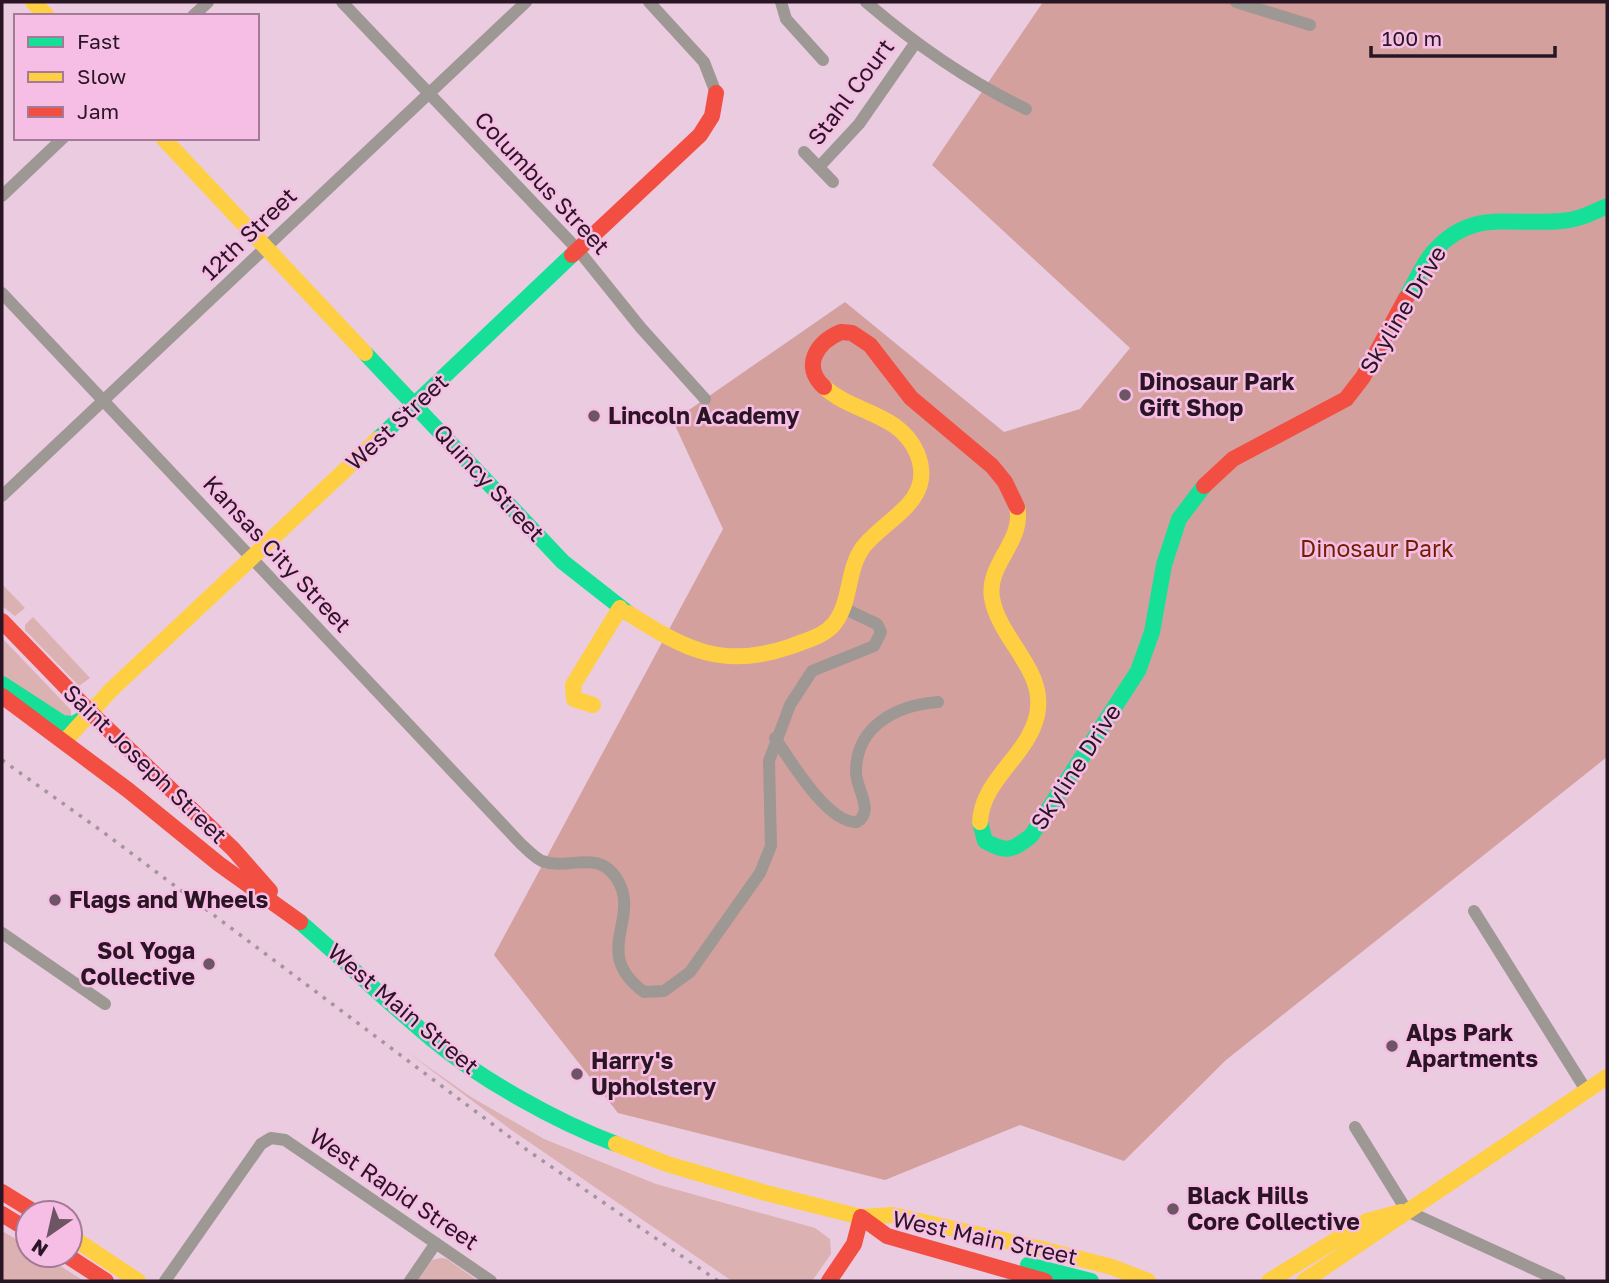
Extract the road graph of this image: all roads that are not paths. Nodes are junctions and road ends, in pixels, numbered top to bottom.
1 (208, 2) edge
2 (342, 2) edge
3 (526, 2) edge
4 (649, 2) edge
5 (781, 2) edge
6 (866, 2) edge
7 (1236, 2) edge
8 (195, 14) edge
9 (1310, 25) dead end
10 (916, 42) junction
11 (823, 61) dead end
12 (428, 93) junction
13 (716, 93) joint
14 (1026, 109) dead end
15 (61, 140) edge
16 (165, 140) edge
17 (804, 152) dead end
18 (819, 167) junction
19 (833, 182) dead end
20 (2, 196) edge
21 (1607, 206) edge
22 (265, 247) junction
23 (579, 251) junction
24 (2, 293) edge
25 (705, 399) dead end
26 (104, 401) junction
27 (415, 404) junction
28 (2, 496) edge
29 (253, 559) junction
30 (620, 608) junction
31 (843, 608) junction
32 (2, 621) edge
33 (2, 684) edge
34 (2, 696) edge
35 (938, 702) dead end
36 (593, 705) dead end
37 (91, 713) junction
38 (775, 738) junction
39 (64, 742) junction
40 (286, 909) junction
41 (1474, 911) dead end
42 (2, 933) edge
43 (105, 1004) dead end
44 (1607, 1077) edge
45 (1586, 1090) junction
46 (1355, 1127) dead end
47 (1407, 1210) junction
48 (861, 1217) junction
49 (436, 1243) junction
50 (1331, 1244) junction
51 (84, 1245) edge
52 (955, 1257) junction
53 (84, 1267) edge
54 (106, 1281) edge
55 (138, 1281) edge
56 (165, 1281) edge
57 (410, 1281) edge
58 (491, 1281) edge
59 (829, 1281) edge
60 (1045, 1281) edge
61 (1091, 1281) edge
62 (1148, 1281) edge
63 (1269, 1281) edge
64 (1287, 1281) edge
65 (1304, 1281) edge
66 (1560, 1281) edge

1 - 8 street
2 - 12 street, Columbus Street
3 - 12 street, 12th Street
4 - 13 street
5 - 11 street
6 - 10 street
7 - 9 street
10 - 14 street
10 - 18 street, Stahl Court
12 - 22 street, 12th Street
12 - 23 street, Columbus Street
13 - 23 street, West Street
15 - 20 street
16 - 22 street, Quincy Street
17 - 18 street
18 - 19 street
21 - 31 street, Skyline Drive
22 - 26 street, 12th Street
22 - 27 street, Quincy Street
23 - 25 street, Columbus Street
23 - 27 street, West Street
24 - 26 street, Kansas City Street
26 - 28 street, 12th Street
26 - 29 street, Kansas City Street
27 - 29 street, West Street
27 - 30 street, Quincy Street
29 - 37 street, West Street
29 - 38 street, Kansas City Street
30 - 31 street, Quincy Street
30 - 36 street
31 - 38 street
32 - 37 street, Saint Joseph Street
33 - 37 street
34 - 39 street, West Main Street
35 - 38 street
37 - 39 street, West Street
37 - 40 street, Saint Joseph Street
39 - 40 street, West Main Street
40 - 48 street, West Main Street
41 - 45 street
42 - 43 street
44 - 45 street
45 - 47 street
46 - 47 street
47 - 50 street
47 - 65 street
47 - 66 street
48 - 52 street, West Main Street
48 - 59 street
48 - 62 street, West Main Street
49 - 56 street, West Rapid Street
49 - 57 street
49 - 58 street, West Rapid Street
50 - 63 street
50 - 64 street
51 - 55 street
52 - 60 street, West Main Street
52 - 61 street
53 - 54 street

